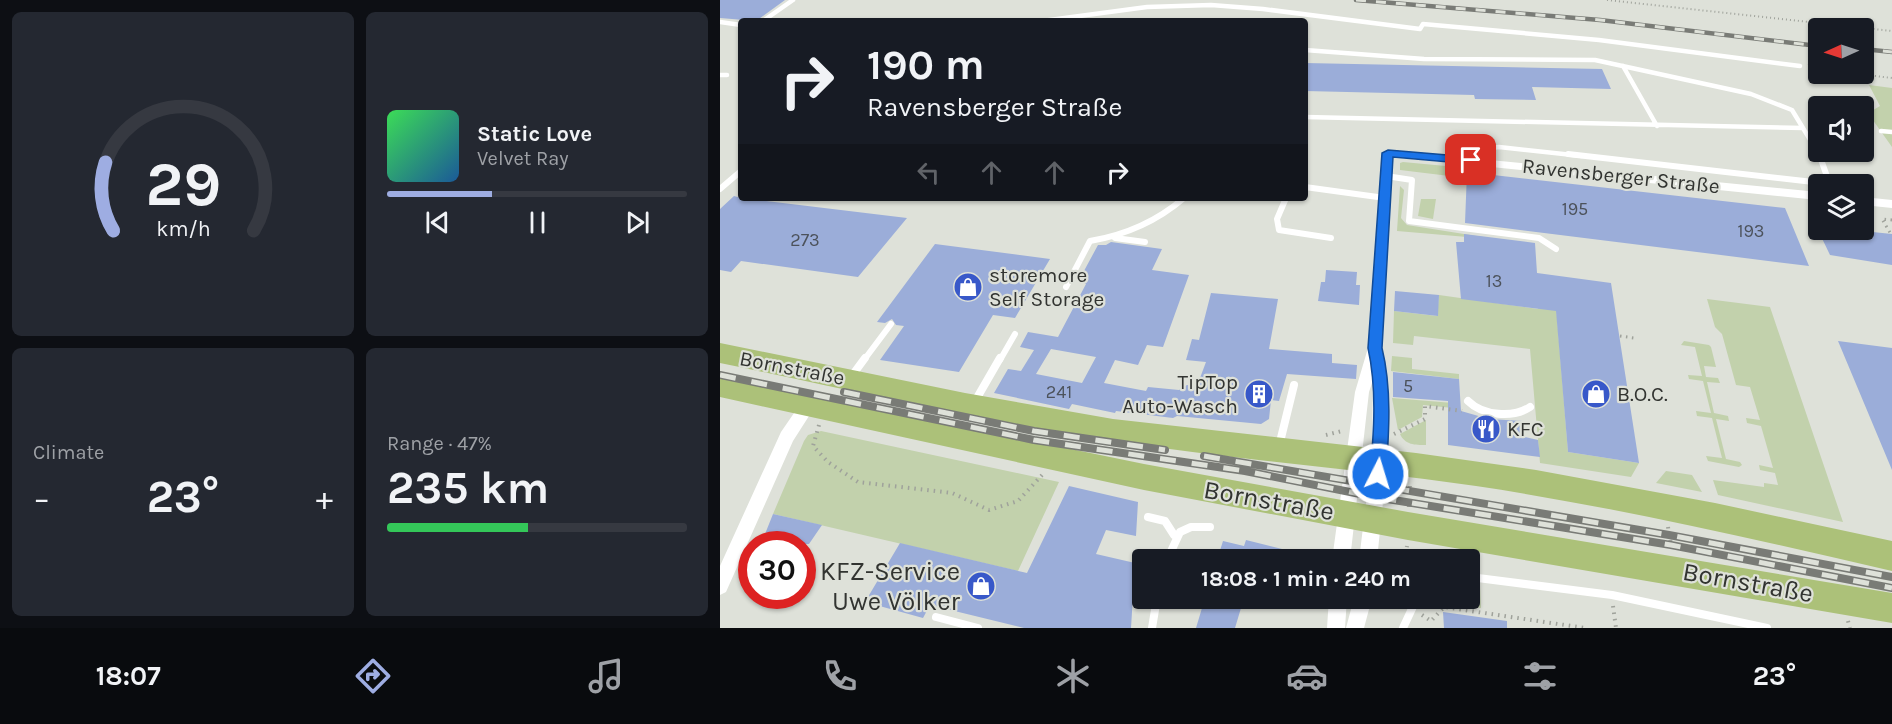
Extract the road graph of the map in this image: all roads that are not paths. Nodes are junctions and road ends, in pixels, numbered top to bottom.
1 (793, 0) edge
2 (767, 18) edge
3 (1064, 18) edge
4 (720, 22) edge
5 (738, 25) edge
6 (1308, 50) edge
7 (1623, 66) junction
8 (1800, 66) dead end
9 (720, 75) edge
10 (727, 75) dead end
11 (1308, 117) edge
12 (1657, 126) junction
13 (1803, 128) junction
14 (1881, 131) dead end
15 (1892, 132) edge
16 (1492, 162) junction
17 (738, 174) edge
18 (1827, 174) edge
19 (1386, 176) junction
20 (1808, 181) edge
21 (1308, 187) edge
22 (720, 189) edge
23 (1808, 195) edge
24 (1385, 198) junction
25 (1181, 201) edge
26 (1285, 201) edge
27 (1874, 202) edge
28 (1892, 204) edge
29 (1113, 238) junction
30 (1330, 238) dead end
31 (1145, 242) dead end
32 (1556, 249) dead end
33 (1066, 287) dead end
34 (891, 324) dead end
35 (1015, 334) dead end
36 (1375, 348) junction
37 (720, 353) edge
38 (850, 379) junction
39 (720, 387) edge
40 (1290, 390) dead end
41 (1468, 401) dead end
42 (973, 405) junction
43 (1530, 407) dead end
44 (814, 415) junction
45 (1279, 448) junction
46 (1367, 459) junction
47 (1148, 517) dead end
48 (1360, 517) junction
49 (1210, 527) dead end
50 (1174, 535) junction
51 (1170, 549) edge
52 (1346, 549) edge
53 (1366, 549) edge
54 (1892, 556) edge
55 (1480, 578) edge
56 (720, 586) edge
57 (1892, 608) edge
58 (1155, 609) edge
59 (1337, 609) edge
60 (1360, 609) edge
61 (1411, 609) edge
62 (936, 617) dead end
63 (978, 628) edge
64 (1152, 628) edge
65 (1336, 628) edge
66 (1354, 628) edge
67 (1404, 628) edge
68 (1767, 628) edge

1 - 2 lane
3 - 8 lane
4 - 5 lane
6 - 7 lane
7 - 12 lane
7 - 13 lane
9 - 10 lane
11 - 12 lane
12 - 13 lane
13 - 18 lane
14 - 15 lane
16 - 19 street, Ravensberger Straße
16 - 20 lane
16 - 23 street, Ravensberger Straße
17 - 22 lane
19 - 24 street
19 - 32 lane
21 - 24 lane
24 - 36 street
25 - 29 lane
26 - 30 lane
27 - 28 street
29 - 31 lane
29 - 33 lane
34 - 38 lane
35 - 42 lane
36 - 46 street
36 - 46 street
37 - 38 main road, Bornstraße
38 - 42 main road, Bornstraße
39 - 44 main road, Bornstraße
40 - 45 lane
41 - 43 lane
42 - 45 main road, Bornstraße
44 - 48 main road, Bornstraße
44 - 56 street
45 - 46 main road, Bornstraße
46 - 48 street
46 - 48 street
46 - 54 main road, Bornstraße
47 - 50 lane
48 - 52 street
48 - 53 street
48 - 57 main road, Bornstraße
49 - 50 lane
50 - 51 lane
55 - 68 lane
58 - 64 lane
59 - 65 street
60 - 66 street
61 - 67 lane
62 - 63 lane

